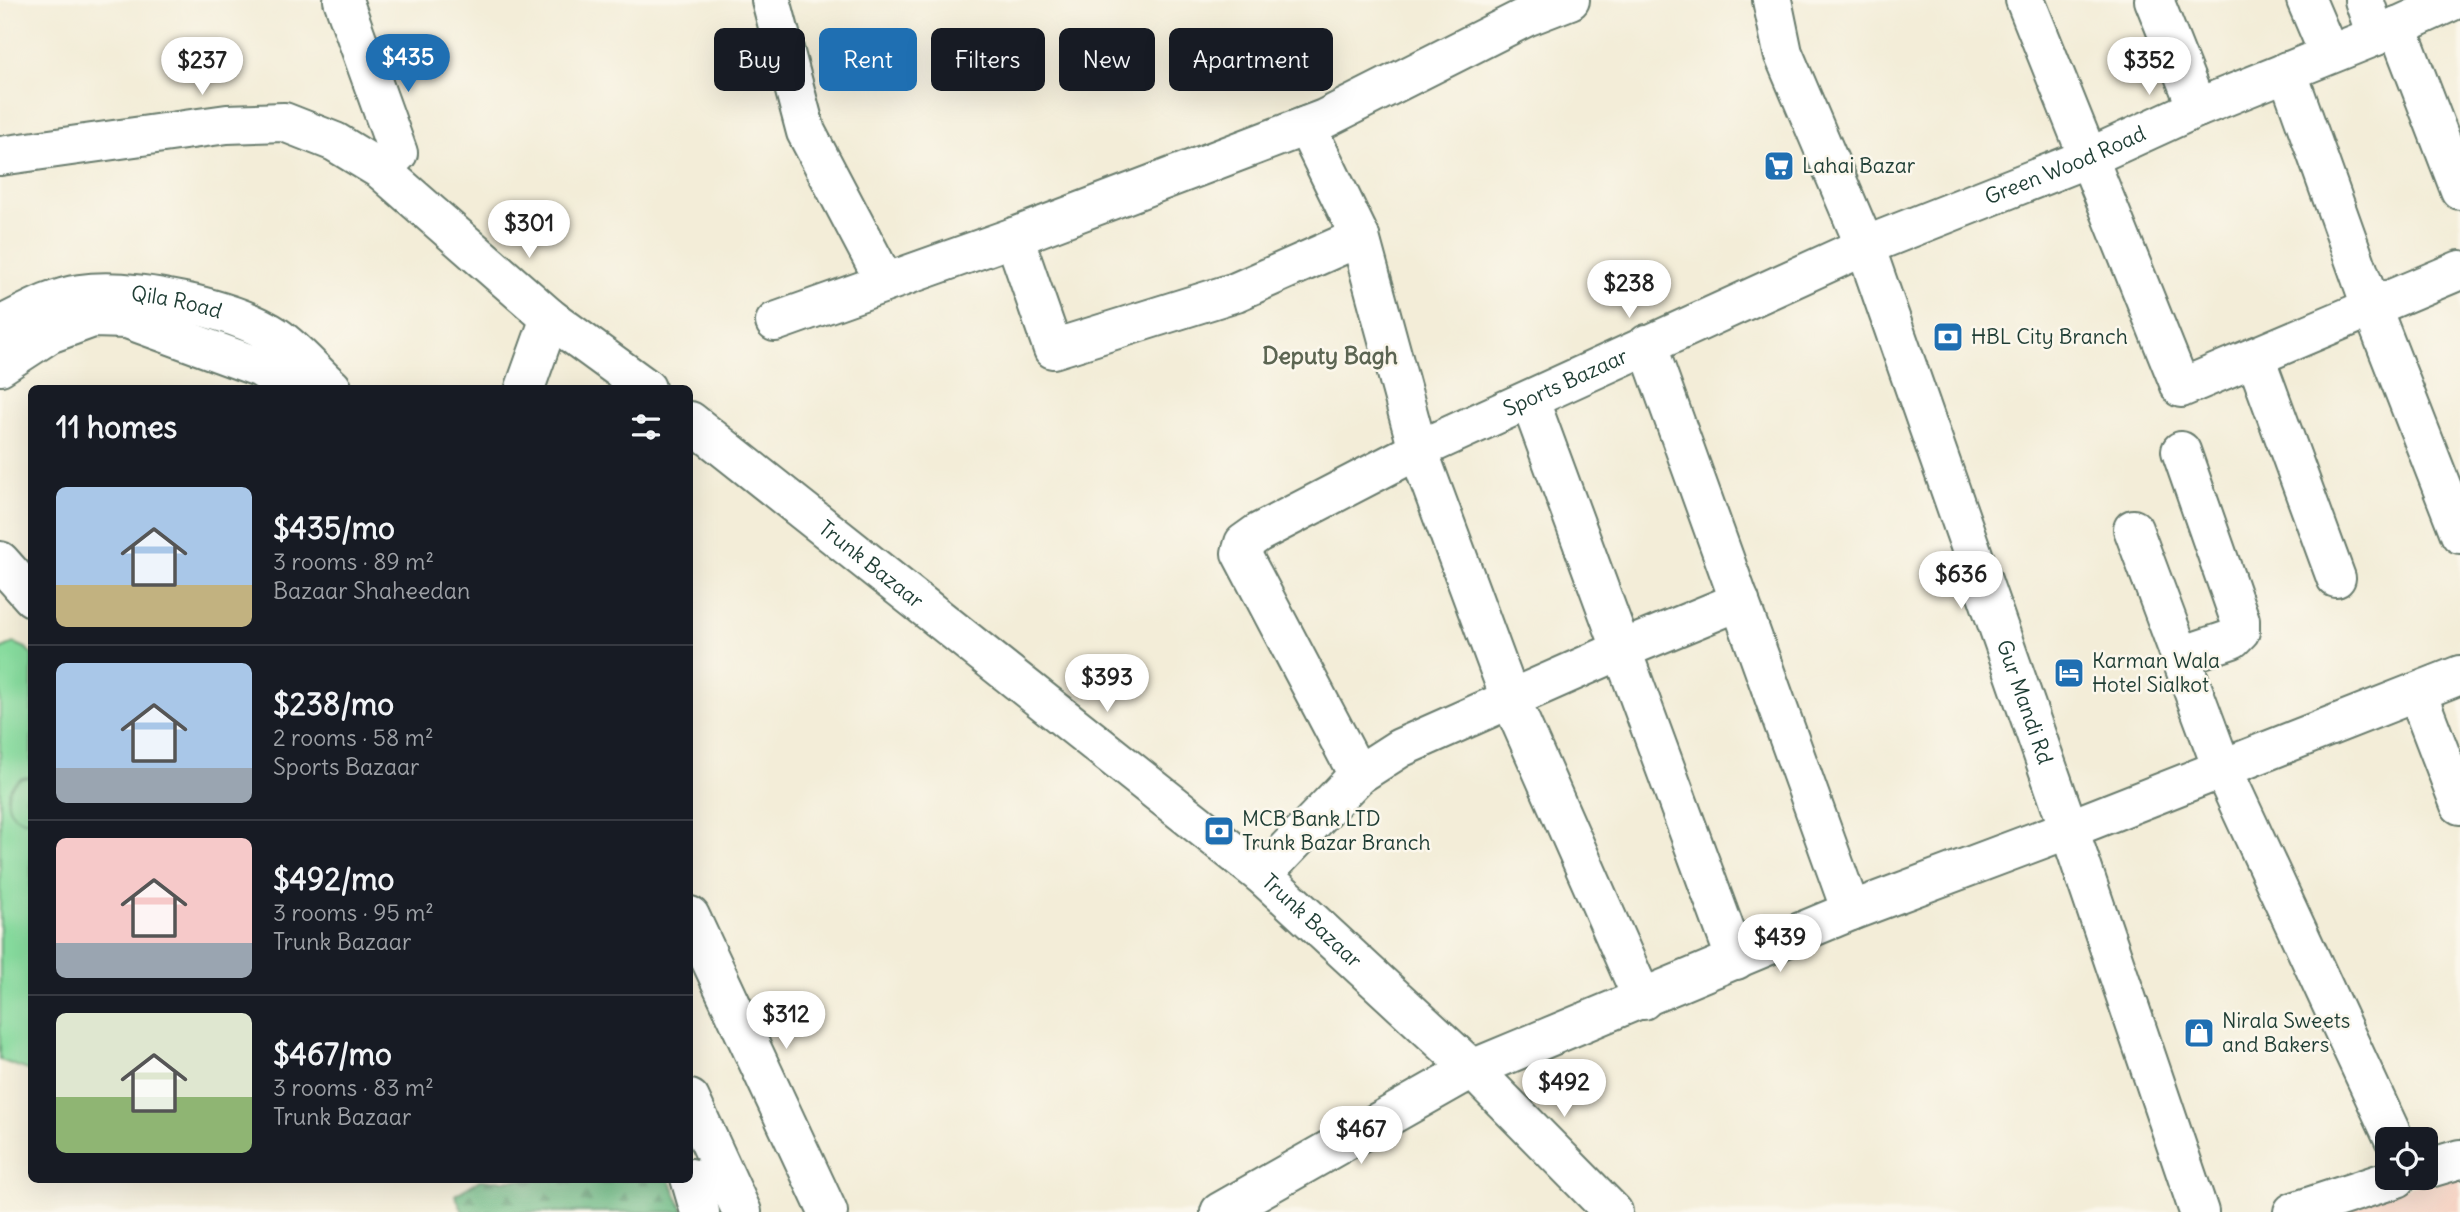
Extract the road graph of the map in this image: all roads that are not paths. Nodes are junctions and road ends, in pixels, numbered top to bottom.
1 (344, 0) edge
2 (771, 0) edge
3 (1570, 0) edge
4 (1772, 0) edge
5 (2025, 0) edge
6 (2154, 0) edge
7 (2306, 0) edge
8 (2364, 0) edge
9 (2455, 0) edge
10 (1522, 8) edge
11 (2386, 31) junction
12 (2329, 54) junction
13 (2287, 71) junction
14 (2197, 108) junction
15 (1306, 126) junction
16 (0, 156) edge
17 (2090, 157) junction
18 (381, 170) junction
19 (2460, 190) edge
20 (1014, 237) junction
21 (1360, 237) junction
22 (1866, 246) junction
23 (2460, 270) edge
24 (885, 282) junction
25 (2371, 306) junction
26 (550, 318) junction
27 (775, 322) dead end
28 (0, 326) edge
29 (1647, 344) junction
30 (2255, 357) junction
31 (0, 366) edge
32 (286, 385) edge
33 (329, 385) edge
34 (526, 385) edge
35 (642, 385) edge
36 (1530, 401) junction
37 (693, 423) edge
38 (1418, 450) junction
39 (2182, 451) dead end
40 (2133, 529) dead end
41 (2460, 534) edge
42 (0, 561) edge
43 (2336, 578) dead end
44 (28, 592) edge
45 (1740, 601) junction
46 (1621, 650) junction
47 (2181, 656) junction
48 (2460, 675) edge
49 (2417, 693) junction
50 (1510, 698) junction
51 (2222, 768) junction
52 (1359, 775) junction
53 (2460, 805) edge
54 (2069, 829) junction
55 (1262, 875) junction
56 (1851, 911) junction
57 (693, 922) edge
58 (1736, 960) junction
59 (1643, 1000) junction
60 (1472, 1069) junction
61 (693, 1106) edge
62 (2388, 1127) edge
63 (2460, 1159) edge
64 (2438, 1165) edge
65 (691, 1183) edge
66 (2375, 1185) edge
67 (700, 1212) edge
68 (742, 1212) edge
69 (828, 1212) edge
70 (1220, 1212) edge
71 (1613, 1212) edge
72 (2199, 1212) edge
73 (2294, 1212) edge

1 - 18 street
2 - 24 street
3 - 10 street
4 - 22 street, Gur Mandi Rd
5 - 17 street
6 - 14 street
7 - 12 street
8 - 11 street
9 - 11 street, Green Wood Road
10 - 15 street
11 - 12 street, Green Wood Road
11 - 19 street
12 - 13 street, Green Wood Road
13 - 14 street, Green Wood Road
13 - 25 street
14 - 17 street, Green Wood Road
15 - 20 street
15 - 21 street
16 - 18 street
17 - 22 street, Green Wood Road
17 - 30 street
18 - 26 street
20 - 21 street
20 - 24 street
21 - 38 street
22 - 29 street, Sports Bazaar
22 - 54 street, Gur Mandi Rd
23 - 25 street
24 - 27 street
25 - 30 street
25 - 41 street
26 - 34 street
26 - 35 street
28 - 33 street, Qila Road
29 - 36 street, Sports Bazaar
29 - 45 street
30 - 43 street
31 - 32 street, Qila Road
36 - 38 street, Sports Bazaar
36 - 46 street
37 - 55 street, Trunk Bazaar
38 - 50 street
38 - 52 street, Sports Bazaar
39 - 47 street
40 - 47 street
42 - 44 street
45 - 46 street
45 - 56 street
46 - 50 street
46 - 58 street
47 - 51 street
48 - 49 street
49 - 51 street
49 - 53 street
50 - 52 street
50 - 59 street
51 - 54 street
51 - 62 street
52 - 55 street
54 - 56 street
54 - 72 street, Gur Mandi Rd
55 - 60 street, Trunk Bazaar
56 - 58 street
57 - 69 street
58 - 59 street
59 - 60 street
60 - 70 street
60 - 71 street, Trunk Bazaar
61 - 68 street
63 - 64 street
65 - 67 street
66 - 73 street

